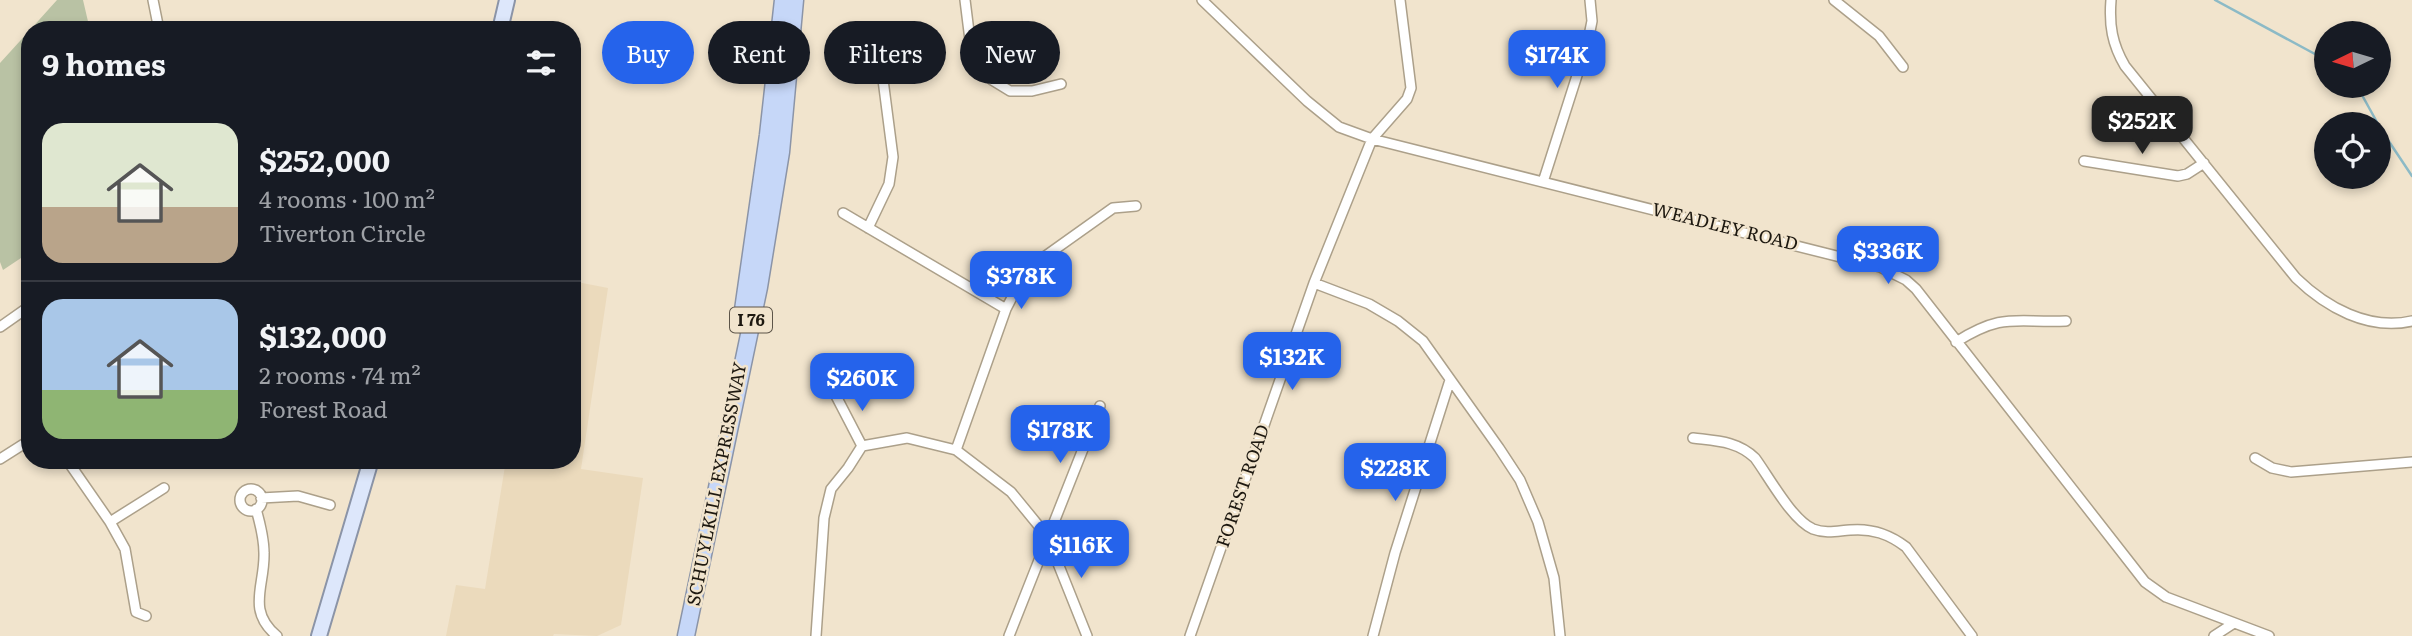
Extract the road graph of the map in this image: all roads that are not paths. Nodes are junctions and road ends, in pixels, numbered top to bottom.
1 (153, 0) edge
2 (507, 0) edge
3 (783, 0) edge
4 (795, 0) edge
5 (965, 0) edge
6 (1202, 0) edge
7 (1400, 0) edge
8 (1590, 0) edge
9 (1834, 0) edge
10 (2111, 0) edge
11 (157, 21) edge
12 (501, 21) edge
13 (1903, 67) dead end
14 (884, 84) edge
15 (1061, 84) dead end
16 (1372, 139) junction
17 (2084, 161) dead end
18 (2204, 163) junction
19 (1543, 182) junction
20 (1136, 206) dead end
21 (843, 213) dead end
22 (868, 228) junction
23 (1314, 284) junction
24 (1006, 309) junction
25 (21, 312) edge
26 (2066, 321) dead end
27 (2412, 321) edge
28 (0, 327) edge
29 (1956, 342) junction
30 (1450, 380) junction
31 (835, 394) dead end
32 (1100, 406) dead end
33 (1693, 438) dead end
34 (21, 446) edge
35 (862, 446) junction
36 (956, 450) junction
37 (2255, 458) dead end
38 (0, 459) edge
39 (2412, 462) edge
40 (73, 469) edge
41 (368, 469) edge
42 (164, 488) dead end
43 (261, 498) junction
44 (330, 505) dead end
45 (256, 509) junction
46 (110, 522) junction
47 (1047, 536) junction
48 (146, 616) dead end
49 (2234, 623) junction
50 (276, 636) edge
51 (319, 636) edge
52 (677, 636) edge
53 (686, 636) edge
54 (816, 636) edge
55 (1009, 636) edge
56 (1087, 636) edge
57 (1190, 636) edge
58 (1373, 636) edge
59 (1560, 636) edge
60 (1972, 636) edge
61 (2214, 636) edge
62 (2269, 636) edge

1 - 11 street
2 - 12 main road
3 - 52 highway, SCHUYLKILL EXPRESSWAY / I 76
4 - 53 highway, SCHUYLKILL EXPRESSWAY / I 76
5 - 15 street
6 - 16 street, WEADLEY ROAD
7 - 16 street, FOREST ROAD
8 - 19 street
9 - 13 street
10 - 18 street
14 - 22 street
16 - 19 street, WEADLEY ROAD
16 - 23 street, FOREST ROAD
17 - 18 street
18 - 27 street
19 - 29 street, WEADLEY ROAD
20 - 24 street
21 - 22 street
22 - 24 street
23 - 30 street
23 - 57 street, FOREST ROAD
24 - 36 street
25 - 28 street
26 - 29 street
29 - 49 street, WEADLEY ROAD
30 - 58 street
30 - 59 street
31 - 35 street
32 - 47 street
33 - 60 street
34 - 38 street
35 - 36 street
35 - 54 street
36 - 47 street
37 - 39 street
40 - 46 street
41 - 51 main road
42 - 46 street
43 - 44 street
43 - 45 street
43 - 45 street
45 - 50 street
46 - 48 street
47 - 55 street
47 - 56 street
49 - 61 street
49 - 62 street, WEADLEY ROAD

